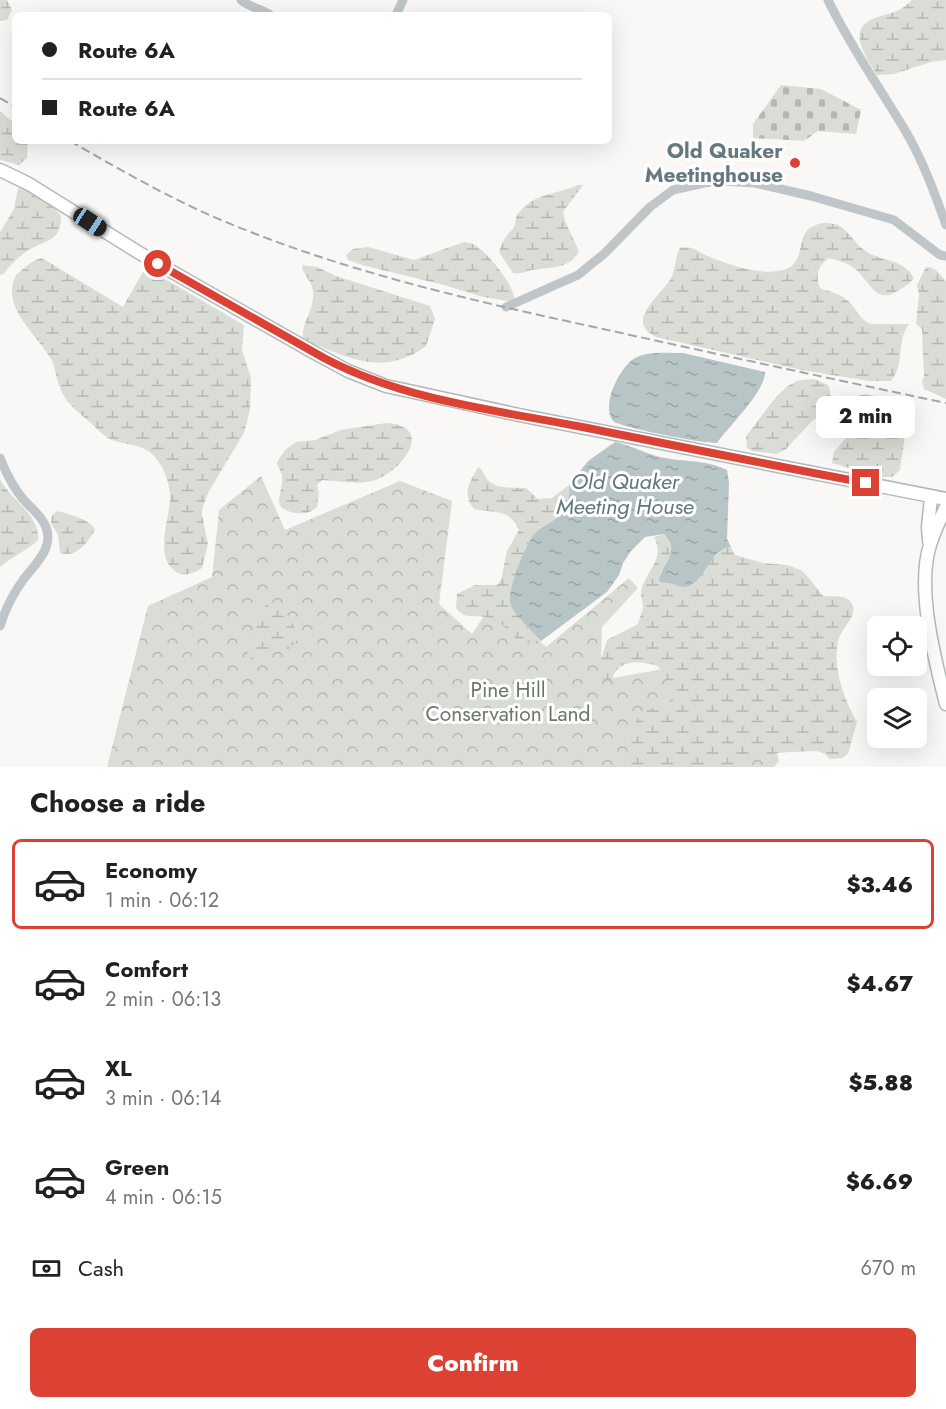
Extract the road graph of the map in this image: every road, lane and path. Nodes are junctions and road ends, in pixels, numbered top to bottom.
1 (241, 0) edge
2 (828, 0) edge
3 (266, 8) edge
4 (0, 170) edge
5 (946, 225) edge
6 (946, 256) edge
7 (506, 307) dead end
8 (0, 458) edge
9 (932, 497) junction
10 (946, 500) edge
11 (946, 507) edge
12 (929, 546) junction
13 (0, 627) edge
14 (946, 704) edge

1 - 3 street
2 - 5 street
4 - 9 main road
6 - 7 street
8 - 13 street
9 - 10 main road
9 - 12 main road
11 - 12 main road
12 - 14 main road

